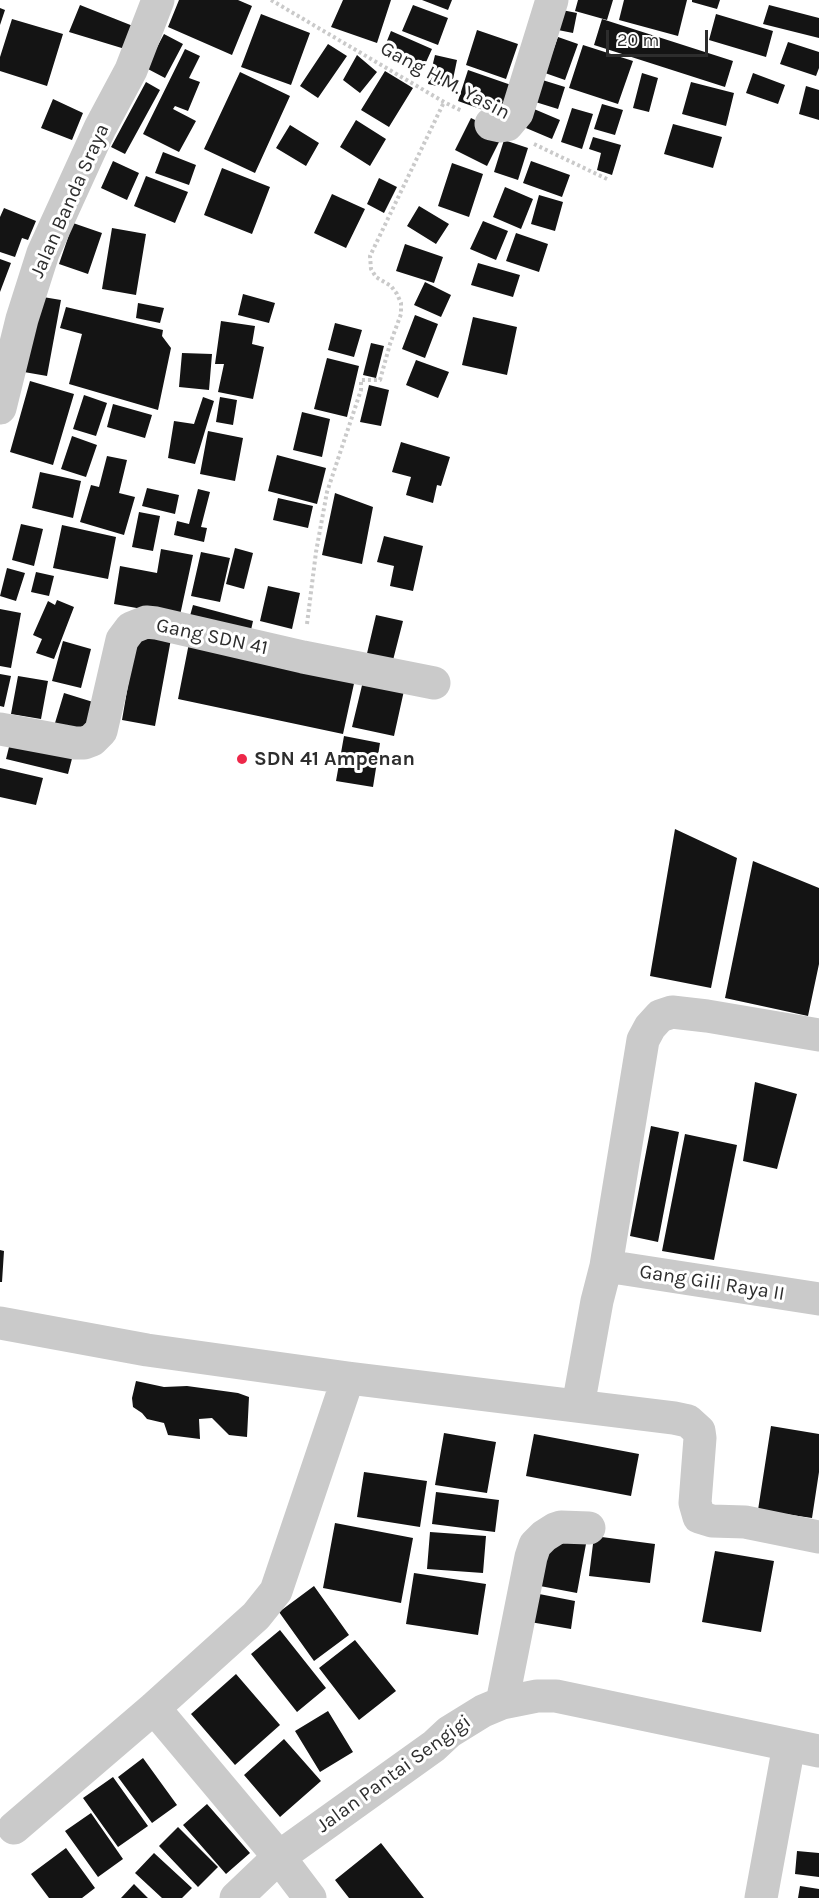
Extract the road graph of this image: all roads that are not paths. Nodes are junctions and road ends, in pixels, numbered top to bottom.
1 (158, 0) edge
2 (552, 0) edge
3 (492, 124) road end
4 (0, 408) edge
5 (434, 683) dead end
6 (0, 729) edge
7 (819, 1035) edge
8 (606, 1266) junction
9 (819, 1299) edge
10 (0, 1323) edge
11 (348, 1378) junction
12 (578, 1406) junction
13 (589, 1528) dead end
14 (819, 1537) edge
15 (502, 1703) junction
16 (154, 1708) junction
17 (804, 1748) edge
18 (14, 1828) dead end
19 (279, 1857) junction
20 (236, 1898) edge
21 (310, 1898) edge
22 (761, 1898) edge

1 - 4 street, Jalan Banda Sraya
2 - 3 street
5 - 6 street, Gang SDN 41
7 - 8 street
8 - 9 street, Gang Gili Raya II
8 - 12 street
10 - 11 street
11 - 12 street
11 - 16 street
12 - 14 street
13 - 15 street
15 - 17 street, Jalan Pantai Sengigi
15 - 19 street, Jalan Pantai Sengigi
16 - 18 street
16 - 19 street
17 - 22 street
19 - 20 street, Jalan Pantai Sengigi
19 - 21 street

